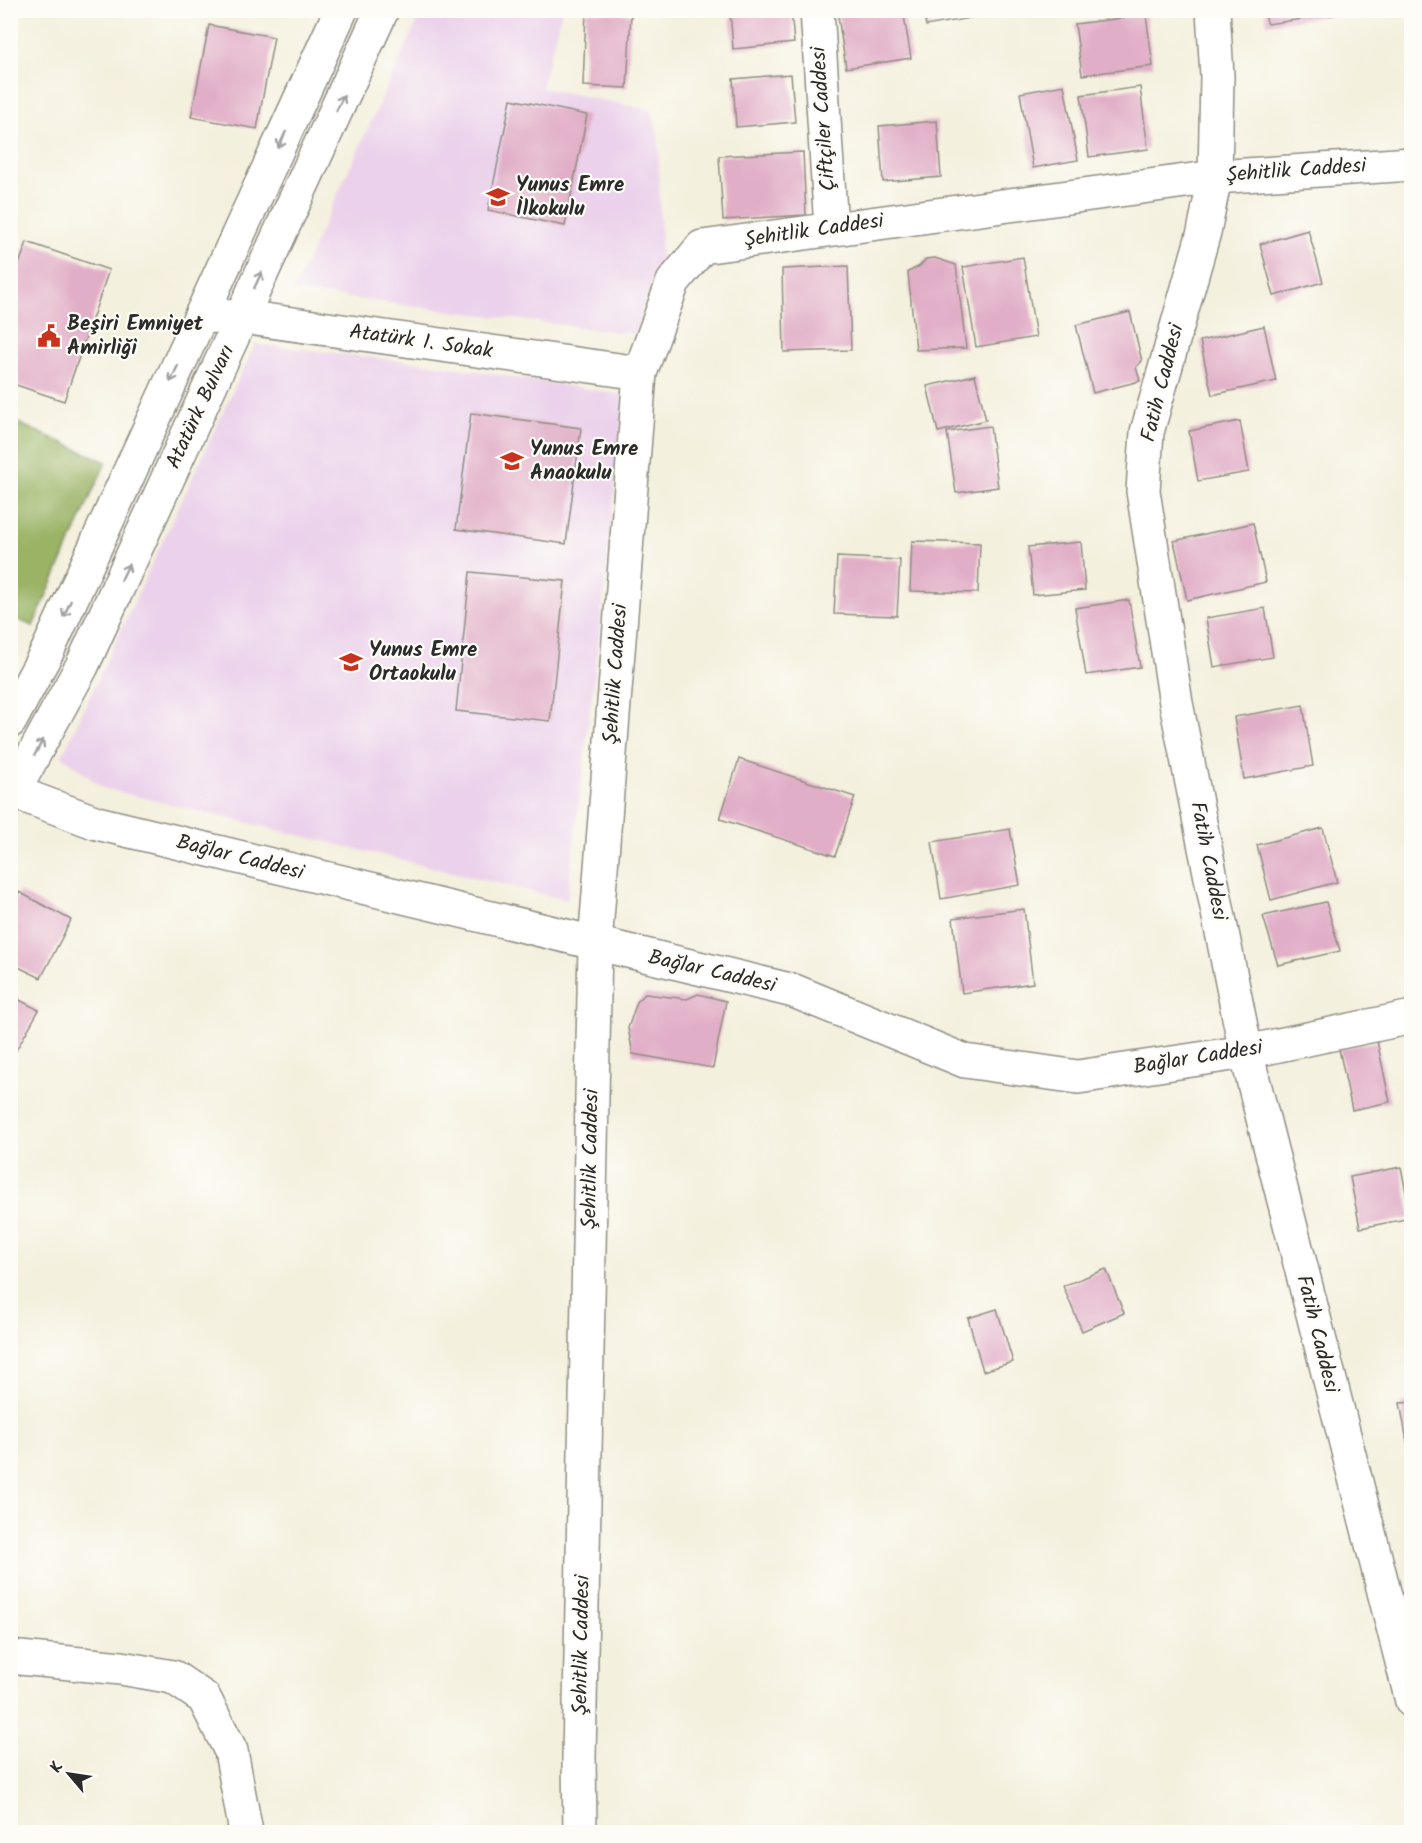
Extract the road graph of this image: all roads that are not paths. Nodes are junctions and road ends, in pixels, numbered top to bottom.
1 (341, 10) edge
2 (382, 10) edge
3 (817, 10) edge
4 (1213, 10) edge
5 (1412, 164) edge
6 (1215, 177) junction
7 (831, 228) junction
8 (201, 316) junction
9 (242, 317) junction
10 (640, 373) junction
11 (10, 721) edge
12 (12, 795) edge
13 (595, 944) junction
14 (1412, 1017) edge
15 (1246, 1052) junction
16 (10, 1657) edge
17 (1412, 1701) edge
18 (246, 1833) edge
19 (580, 1833) edge

1 -> 8 street, Atatürk Bulvarı
9 -> 2 street, Atatürk Bulvarı
3 - 7 street, Çiftçiler Caddesi
4 - 6 street, Fatih Caddesi
5 - 6 street, Şehitlik Caddesi
6 - 7 street, Şehitlik Caddesi
6 - 15 street, Fatih Caddesi
7 - 10 street, Şehitlik Caddesi
8 - 9 street, Atatürk 1. Sokak
8 -> 11 street, Atatürk Bulvarı
9 - 10 street, Atatürk 1. Sokak
12 -> 9 street, Atatürk Bulvarı
10 - 13 street, Şehitlik Caddesi
12 - 13 street, Bağlar Caddesi
13 - 15 street, Bağlar Caddesi
13 - 19 street, Şehitlik Caddesi
14 - 15 street, Bağlar Caddesi
15 - 17 street, Fatih Caddesi
16 - 18 street

